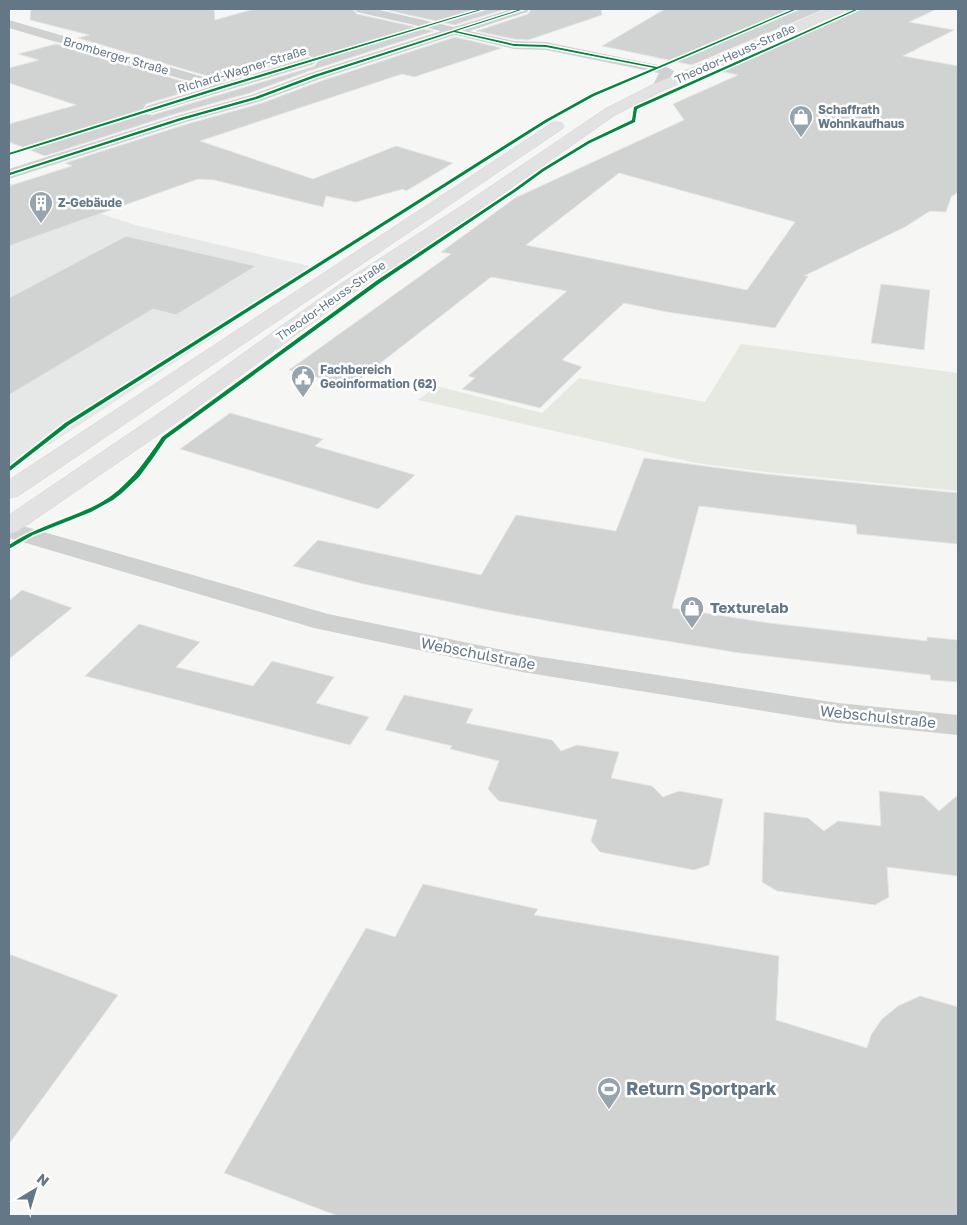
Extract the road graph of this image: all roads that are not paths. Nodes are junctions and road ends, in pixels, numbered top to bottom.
1 (367, 9) edge
2 (483, 9) edge
3 (523, 9) edge
4 (815, 9) edge
5 (839, 9) edge
6 (9, 24) edge
7 (432, 25) junction
8 (454, 32) junction
9 (667, 70) junction
10 (223, 87) junction
11 (659, 87) junction
12 (256, 98) junction
13 (9, 154) edge
14 (9, 174) edge
15 (9, 491) edge
16 (9, 526) edge
17 (9, 530) edge
18 (958, 725) edge

1 - 7 street
2 - 7 street, Richard-Wagner-Straße
3 - 8 street, Richard-Wagner-Straße
4 - 9 main road, Theodor-Heuss-Straße
5 - 11 main road, Theodor-Heuss-Straße
6 - 10 street, Bromberger Straße
7 - 8 street
7 - 10 street, Richard-Wagner-Straße
8 - 9 street
8 - 12 street, Richard-Wagner-Straße
9 - 11 street, Theodor-Heuss-Straße
9 - 15 main road, Theodor-Heuss-Straße
10 - 12 street, Richard-Wagner-Straße
10 - 13 street, Richard-Wagner-Straße
11 - 16 main road, Theodor-Heuss-Straße
12 - 14 street, Richard-Wagner-Straße
17 - 18 street, Webschulstraße

